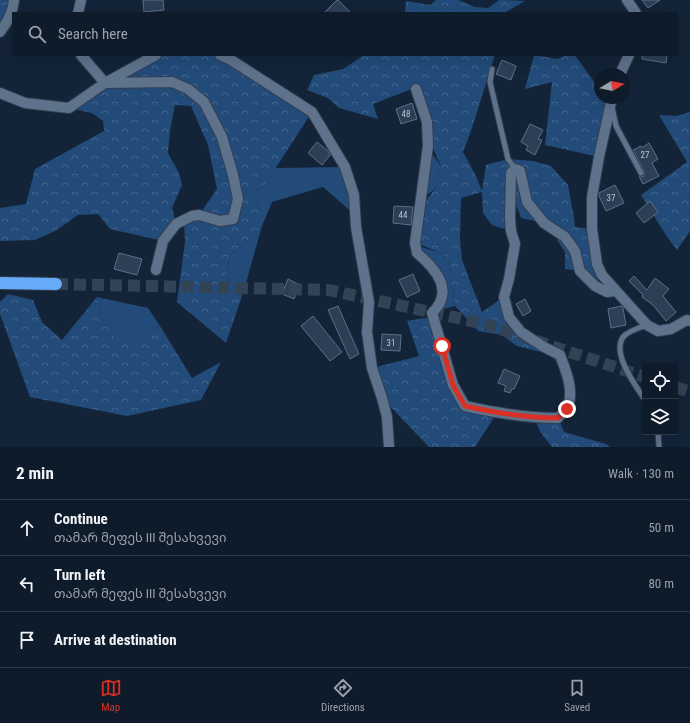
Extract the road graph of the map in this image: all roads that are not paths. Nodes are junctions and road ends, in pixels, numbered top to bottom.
1 (14, 0) edge
2 (81, 0) edge
3 (627, 0) edge
4 (78, 12) edge
5 (635, 12) edge
6 (0, 32) edge
7 (82, 56) edge
8 (154, 56) edge
9 (222, 56) edge
10 (629, 56) edge
11 (623, 68) edge
12 (492, 69) dead end
13 (105, 83) junction
14 (416, 89) dead end
15 (0, 93) edge
16 (611, 104) edge
17 (613, 104) edge
18 (515, 169) junction
19 (641, 173) dead end
20 (156, 270) dead end
21 (0, 283) edge
22 (56, 284) tunnel mouth
23 (615, 290) junction
24 (690, 320) edge
25 (646, 325) junction
26 (644, 399) edge
27 (658, 435) edge
28 (389, 447) edge
29 (659, 447) edge

1 - 6 street
2 - 4 street
3 - 5 street
7 - 13 street
8 - 13 street
9 - 28 street
10 - 11 street
12 - 18 lane
13 - 15 street
13 - 20 street
14 - 18 street
16 - 23 street
17 - 19 lane
18 - 23 street
21 - 22 highway
23 - 25 street
24 - 25 street
25 - 26 lane
27 - 29 lane

